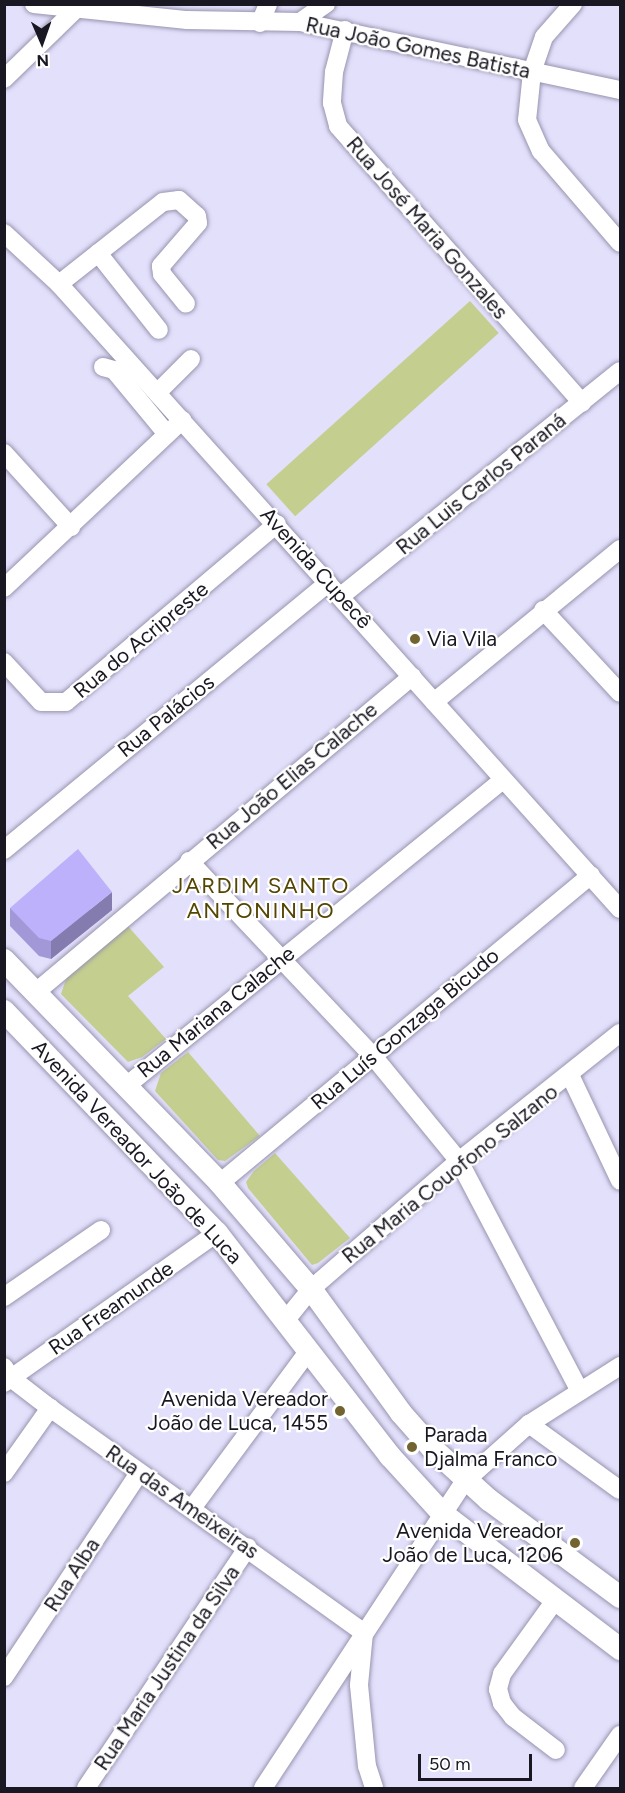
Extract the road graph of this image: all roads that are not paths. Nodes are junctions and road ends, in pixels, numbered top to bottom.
1 (34, 4) edge
2 (268, 4) edge
3 (326, 4) edge
4 (573, 4) edge
5 (76, 9) junction
6 (122, 9) edge
7 (260, 22) junction
8 (300, 22) junction
9 (345, 30) junction
10 (532, 72) junction
11 (4, 79) edge
12 (621, 90) edge
13 (4, 233) edge
14 (621, 243) edge
15 (98, 253) junction
16 (59, 284) junction
17 (186, 304) dead end
18 (159, 330) dead end
19 (191, 359) dead end
20 (103, 367) dead end
21 (621, 371) edge
22 (157, 393) junction
23 (582, 403) junction
24 (182, 420) junction
25 (167, 434) junction
26 (4, 453) edge
27 (277, 524) junction
28 (71, 527) junction
29 (621, 549) edge
30 (4, 588) edge
31 (335, 589) junction
32 (543, 610) junction
33 (4, 662) edge
34 (412, 676) junction
35 (621, 693) edge
36 (434, 702) junction
37 (503, 780) junction
38 (4, 850) edge
39 (189, 861) junction
40 (591, 876) junction
41 (621, 909) edge
42 (282, 958) junction
43 (4, 960) edge
44 (36, 992) junction
45 (4, 1011) edge
46 (621, 1033) edge
47 (373, 1056) junction
48 (570, 1075) junction
49 (125, 1087) junction
50 (459, 1161) junction
51 (621, 1181) edge
52 (220, 1183) junction
53 (101, 1230) dead end
54 (217, 1233) junction
55 (311, 1289) junction
56 (4, 1297) edge
57 (285, 1321) junction
58 (309, 1350) junction
59 (621, 1366) edge
60 (7, 1376) edge
61 (580, 1391) junction
62 (50, 1408) junction
63 (529, 1424) junction
64 (4, 1473) edge
65 (139, 1473) junction
66 (465, 1481) junction
67 (621, 1490) edge
68 (193, 1507) junction
69 (443, 1514) junction
70 (248, 1547) junction
71 (621, 1597) edge
72 (556, 1599) junction
73 (364, 1633) junction
74 (621, 1649) edge
75 (4, 1677) edge
76 (621, 1735) edge
77 (556, 1750) dead end
78 (86, 1788) edge
79 (262, 1788) edge
80 (374, 1788) edge
81 (583, 1788) edge

1 - 5 street, Rua João Gomes Batista
2 - 7 street
3 - 8 street
4 - 10 street
5 - 6 street, Rua João Gomes Batista
5 - 11 street
6 - 7 street, Rua João Gomes Batista
7 - 8 street, Rua João Gomes Batista
8 - 9 street, Rua João Gomes Batista
9 - 10 street, Rua João Gomes Batista
9 - 23 street, Rua José Maria Gonzales
10 - 12 street, Rua João Gomes Batista
10 - 14 street
13 - 16 street, Avenida Cupecê
15 - 16 street
15 - 17 street
15 - 18 street
16 - 22 street, Avenida Cupecê
19 - 22 street
20 - 25 street
21 - 23 street, Rua Luis Carlos Paraná
22 - 24 street, Avenida Cupecê
23 - 31 street, Rua Luis Carlos Paraná
24 - 25 street
24 - 27 street, Avenida Cupecê
25 - 28 street
26 - 28 street
27 - 31 street, Avenida Cupecê
27 - 33 street, Rua do Acripreste
28 - 30 street
29 - 32 street
31 - 34 street, Avenida Cupecê
31 - 38 street, Rua Palácios
32 - 35 street
32 - 36 street
34 - 36 street, Avenida Cupecê
34 - 39 street, Rua João Elias Calache
36 - 37 street, Avenida Cupecê
37 - 40 street, Avenida Cupecê
37 - 42 street, Rua Mariana Calache
39 - 42 street
39 - 44 street, Rua João Elias Calache
40 - 41 street, Avenida Cupecê
40 - 47 street, Rua Luís Gonzaga Bicudo
42 - 47 street
42 - 49 street, Rua Mariana Calache
43 - 44 main road, Avenida Vereador João de Luca
44 - 49 main road, Avenida Vereador João de Luca
45 - 54 main road, Avenida Vereador João de Luca
46 - 48 street, Rua Maria Couofono Salzano
47 - 50 street
47 - 52 street, Rua Luís Gonzaga Bicudo
48 - 50 street, Rua Maria Couofono Salzano
48 - 51 street
49 - 52 main road, Avenida Vereador João de Luca
50 - 55 street, Rua Maria Couofono Salzano
50 - 61 street
52 - 55 main road, Avenida Vereador João de Luca
53 - 56 street
54 - 57 main road, Avenida Vereador João de Luca
54 - 60 street, Rua Freamunde
55 - 57 street, Rua Maria Couofono Salzano
55 - 66 main road, Avenida Vereador João de Luca
57 - 58 main road, Avenida Vereador João de Luca
58 - 68 street
58 - 69 main road, Avenida Vereador João de Luca
59 - 61 street
60 - 62 street, Rua das Ameixeiras
61 - 63 street
62 - 64 street
62 - 65 street, Rua das Ameixeiras
63 - 66 street
63 - 67 street
65 - 68 street, Rua das Ameixeiras
65 - 75 street, Rua Alba
66 - 69 street
66 - 71 main road, Avenida Vereador João de Luca
68 - 70 street, Rua das Ameixeiras
69 - 72 main road, Avenida Vereador João de Luca
69 - 73 street
70 - 73 street, Rua das Ameixeiras
70 - 78 street, Rua Maria Justina da Silva
72 - 74 main road, Avenida Vereador João de Luca
72 - 77 street
73 - 79 street
73 - 80 street
76 - 81 street

